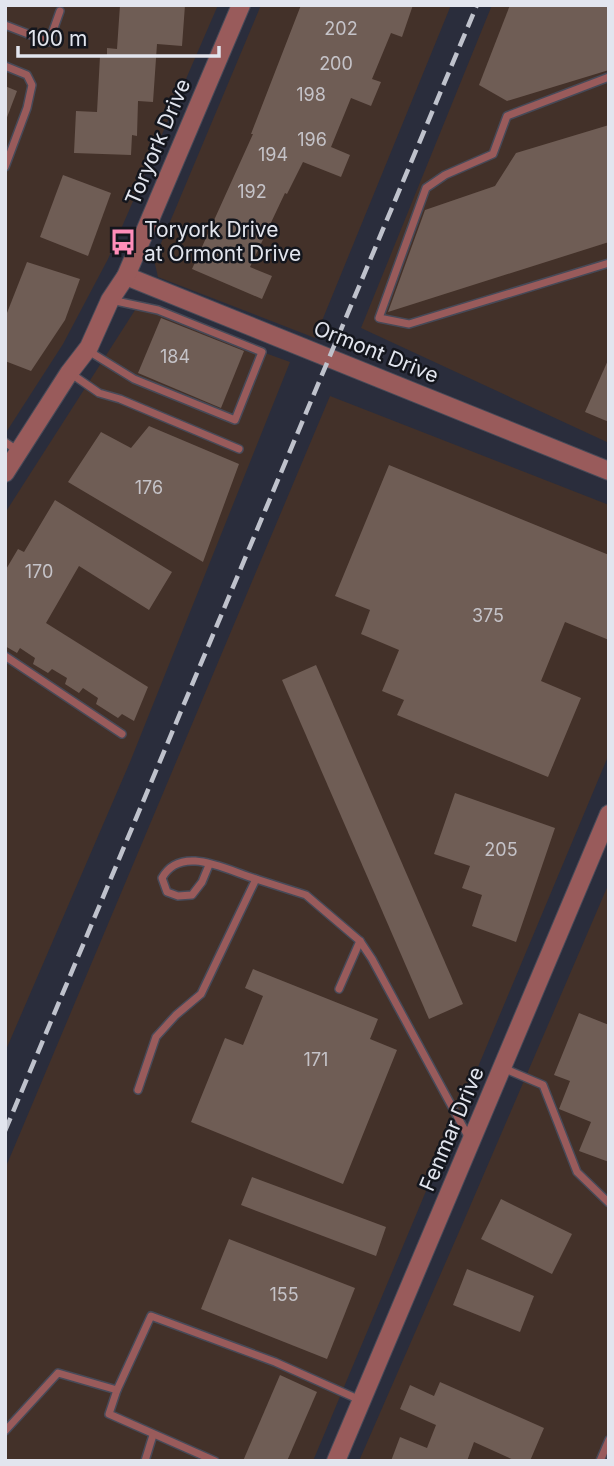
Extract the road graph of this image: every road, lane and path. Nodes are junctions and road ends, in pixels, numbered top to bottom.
1 (241, 5) edge
2 (60, 11) dead end
3 (5, 25) edge
4 (5, 66) edge
5 (609, 77) edge
6 (5, 167) edge
7 (609, 263) edge
8 (126, 276) junction
9 (110, 300) junction
10 (86, 350) junction
11 (69, 373) junction
12 (12, 447) edge
13 (239, 449) dead end
14 (609, 471) edge
15 (5, 472) edge
16 (5, 656) edge
17 (122, 734) dead end
18 (609, 814) edge
19 (209, 865) junction
20 (256, 879) junction
21 (360, 942) junction
22 (338, 989) dead end
23 (502, 1068) junction
24 (138, 1090) dead end
25 (471, 1142) junction
26 (609, 1203) edge
27 (117, 1390) junction
28 (361, 1400) junction
29 (5, 1431) edge
30 (153, 1435) junction
31 (609, 1440) edge
32 (145, 1461) edge
33 (215, 1461) edge
34 (336, 1461) edge
35 (600, 1461) edge

1 - 8 street, Toryork Drive
2 - 3 lane
4 - 6 lane
5 - 7 lane
8 - 9 street, Toryork Drive
8 - 14 street, Ormont Drive
9 - 10 street, Toryork Drive
9 - 10 lane
10 - 11 street, Toryork Drive
11 - 12 street, Toryork Drive
11 - 13 lane
12 - 15 street, Toryork Drive
16 - 17 lane
18 - 23 street, Fenmar Drive
19 - 19 lane
19 - 20 lane
20 - 21 lane
20 - 24 lane
21 - 22 lane
21 - 25 lane
23 - 25 street, Fenmar Drive
23 - 26 lane
25 - 28 street, Fenmar Drive
27 - 28 lane
27 - 29 lane
27 - 30 lane
28 - 34 street, Fenmar Drive
30 - 32 lane
30 - 33 lane
31 - 35 lane

